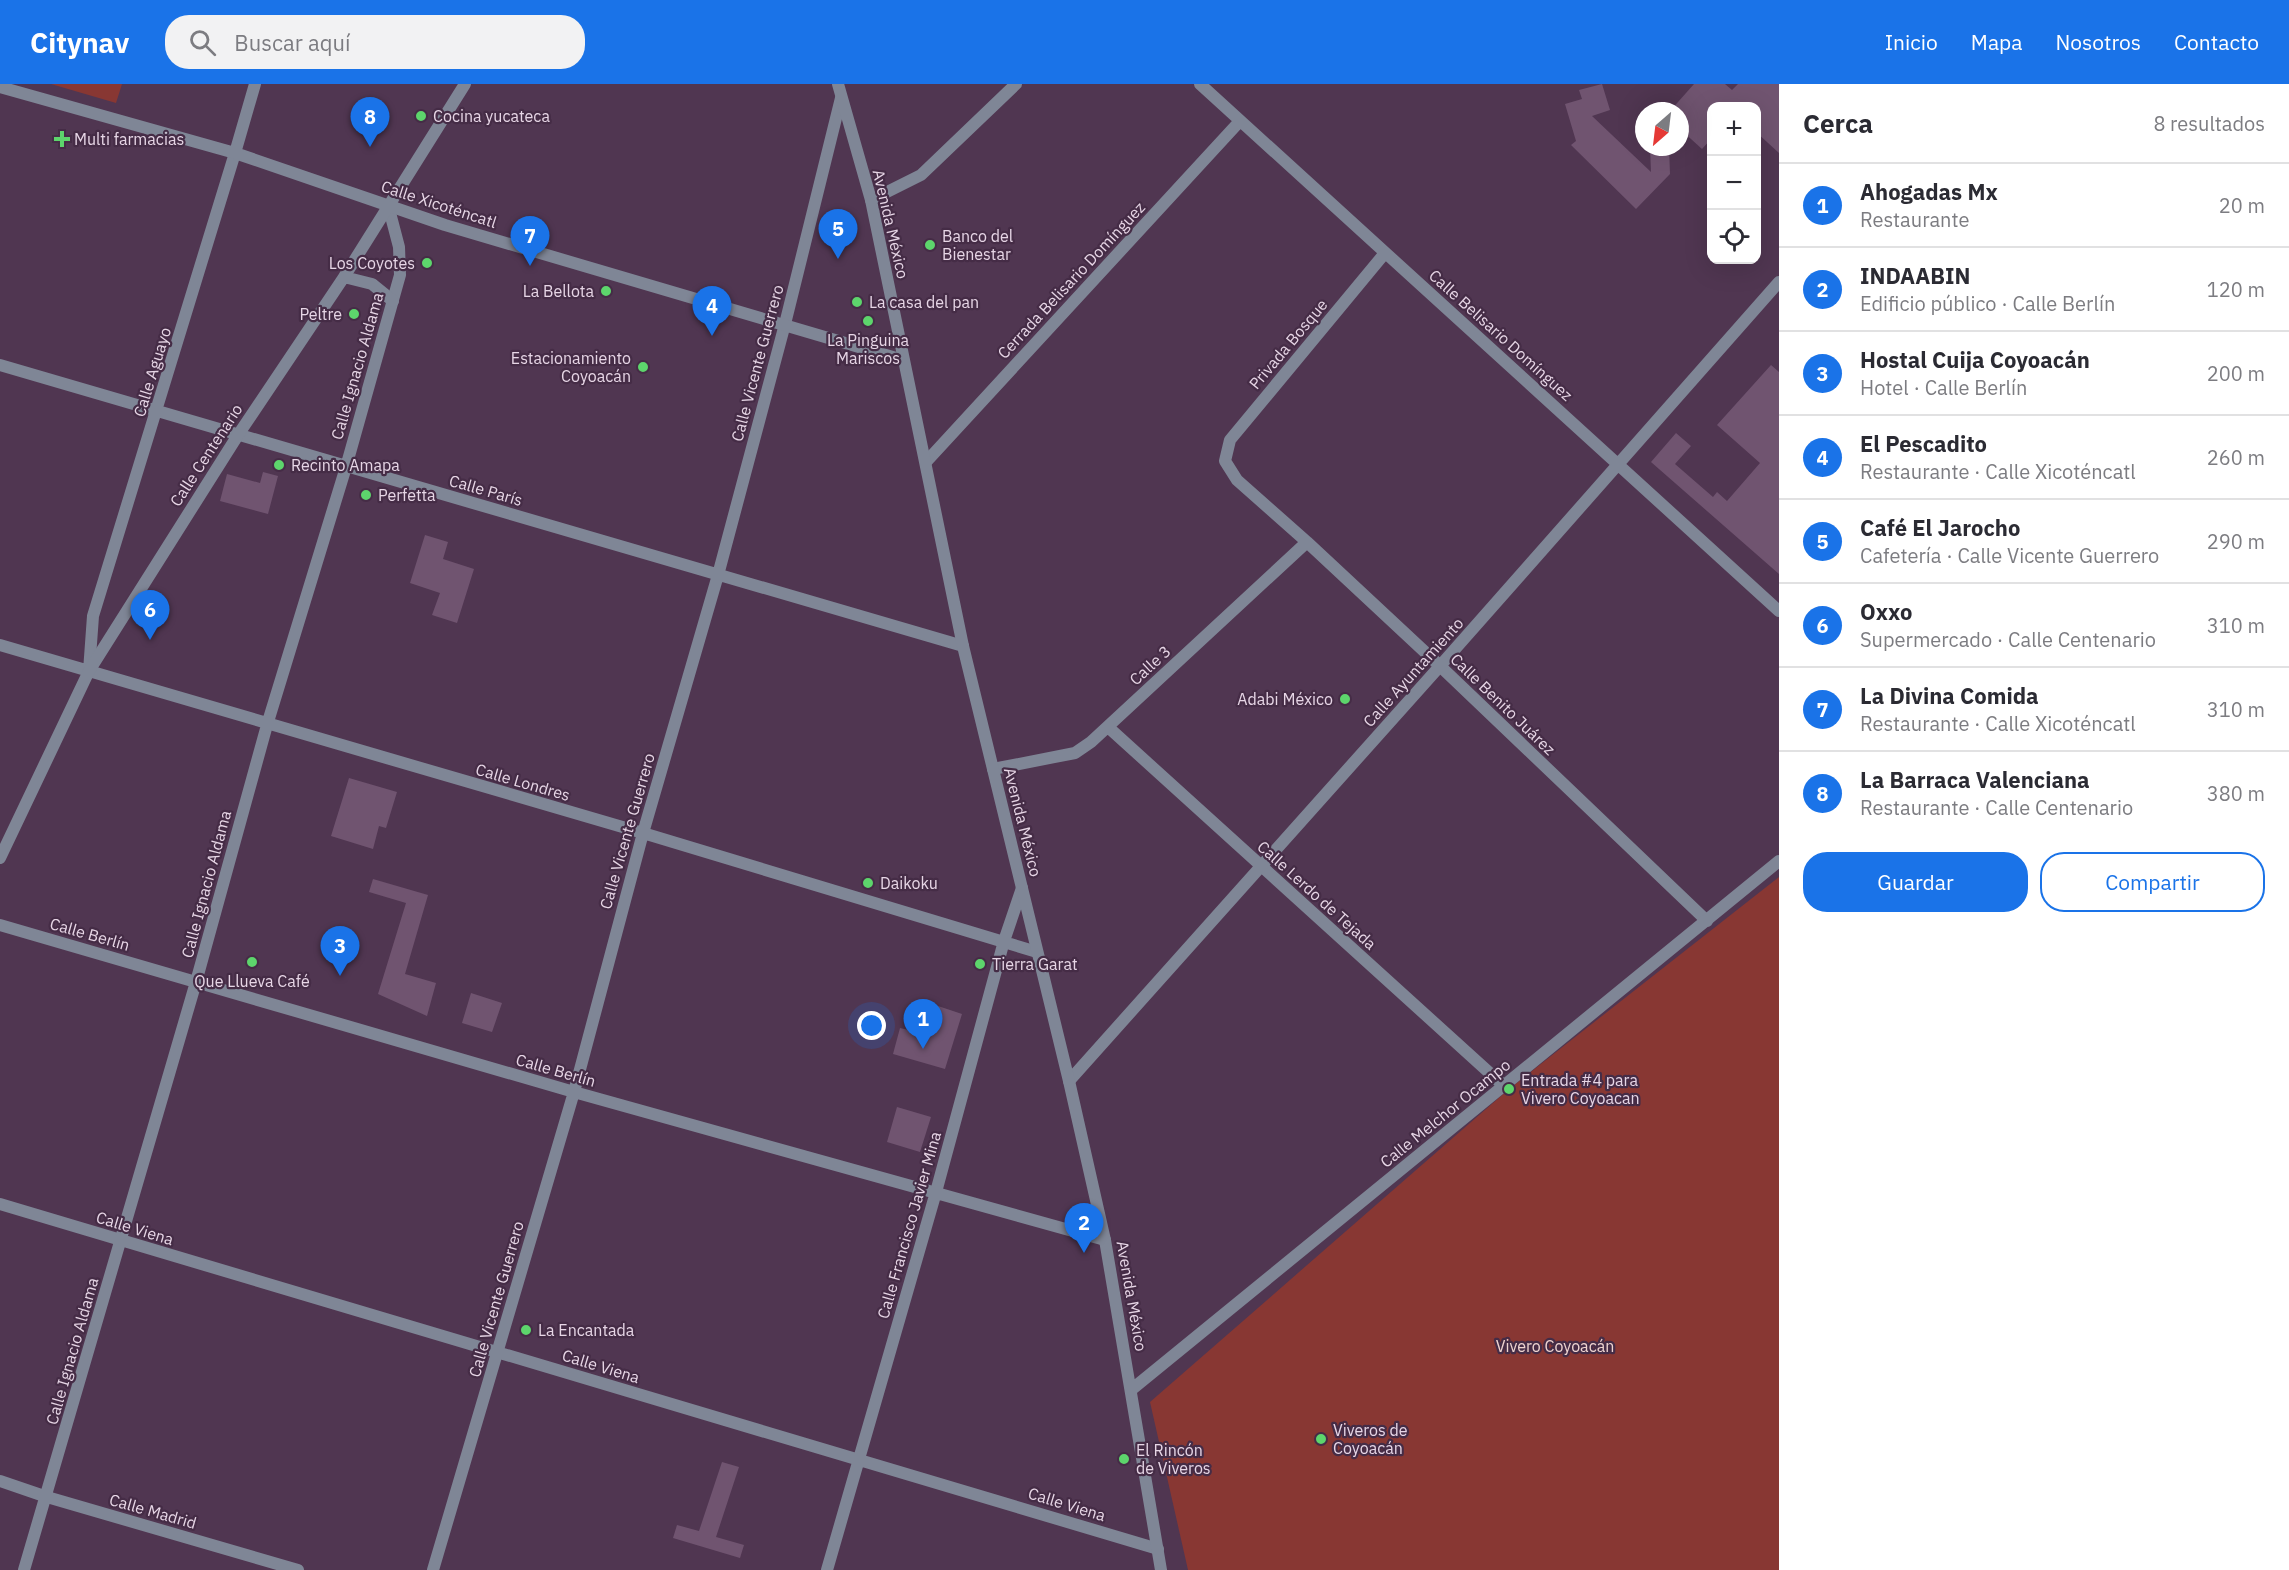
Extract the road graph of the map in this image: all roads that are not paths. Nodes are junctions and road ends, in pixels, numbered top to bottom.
1 (255, 84) edge
2 (465, 84) edge
3 (838, 84) edge
4 (1016, 84) edge
5 (1200, 84) edge
6 (0, 87) edge
7 (841, 98) junction
8 (1240, 121) junction
9 (235, 153) junction
10 (871, 200) junction
11 (388, 205) junction
12 (1385, 253) junction
13 (344, 277) junction
14 (1779, 282) edge
15 (393, 301) junction
16 (785, 324) junction
17 (903, 360) junction
18 (0, 366) edge
19 (157, 411) junction
20 (238, 435) junction
21 (1225, 461) joint
22 (926, 462) junction
23 (1618, 465) junction
24 (346, 467) junction
25 (1307, 542) junction
26 (718, 575) junction
27 (1779, 611) edge
28 (0, 645) edge
29 (963, 646) junction
30 (1440, 666) junction
31 (89, 671) junction
32 (267, 725) junction
33 (1108, 727) junction
34 (993, 769) junction
35 (643, 833) junction
36 (0, 858) edge
37 (1779, 861) edge
38 (1259, 866) junction
39 (1022, 888) junction
40 (1707, 921) junction
41 (0, 926) edge
42 (1005, 941) junction
43 (1037, 952) junction
44 (196, 982) junction
45 (1069, 1081) junction
46 (1504, 1086) junction
47 (574, 1092) junction
48 (936, 1192) junction
49 (0, 1204) edge
50 (1105, 1240) junction
51 (121, 1241) junction
52 (497, 1353) junction
53 (1131, 1390) junction
54 (859, 1460) junction
55 (0, 1481) edge
56 (47, 1497) junction
57 (1158, 1549) junction
58 (24, 1570) edge
59 (298, 1570) edge
60 (433, 1570) edge
61 (827, 1570) edge
62 (1161, 1570) edge

1 - 9 street, Calle Aguayo
2 - 11 street, Calle Centenario
3 - 7 street, Avenida México
4 - 10 street
5 - 8 street, Calle Belisario Domínguez
6 - 9 street, Calle Xicoténcatl
7 - 10 street, Avenida México
7 - 16 street, Calle Vicente Guerrero
8 - 12 street, Calle Belisario Domínguez
8 - 22 street, Cerrada Belisario Domínguez
9 - 11 street, Calle Xicoténcatl
9 - 19 street, Calle Aguayo
10 - 17 street, Avenida México
11 - 13 street, Calle Centenario
11 - 15 street, Calle Ignacio Aldama
11 - 16 street, Calle Xicoténcatl
12 - 21 street, Privada Bosque
12 - 23 street, Calle Belisario Domínguez
13 - 15 street
13 - 20 street, Calle Centenario
14 - 23 street, Calle Ayuntamiento
15 - 24 street, Calle Ignacio Aldama
16 - 17 street, Calle Xicoténcatl
16 - 26 street, Calle Vicente Guerrero
17 - 22 street, Avenida México
18 - 19 street, Calle París
19 - 20 street, Calle París
19 - 31 street, Calle Aguayo
20 - 24 street, Calle París
20 - 31 street, Calle Centenario
21 - 25 street, Calle Benito Juárez
22 - 29 street, Avenida México
23 - 27 street, Calle Belisario Domínguez
23 - 30 street, Calle Ayuntamiento
24 - 26 street, Calle París
24 - 32 street, Calle Ignacio Aldama
25 - 30 street, Calle Benito Juárez
25 - 33 street, Calle 3
26 - 29 street, Calle París
26 - 35 street, Calle Vicente Guerrero
28 - 31 street, Calle Londres
29 - 34 street, Avenida México
30 - 38 street, Calle Ayuntamiento
30 - 40 street, Calle Benito Juárez
31 - 32 street, Calle Londres
31 - 36 street, Calle Centenario
32 - 35 street, Calle Londres
32 - 44 street, Calle Ignacio Aldama
33 - 34 street, Calle 3
33 - 38 street, Calle Lerdo de Tejada
34 - 39 street, Avenida México
35 - 42 street, Calle Londres
35 - 47 street, Calle Vicente Guerrero
37 - 40 street, Calle Melchor Ocampo
38 - 45 street, Calle Ayuntamiento
38 - 46 street, Calle Lerdo de Tejada
39 - 42 street, Calle Francisco Javier Mina
39 - 43 street, Avenida México
40 - 46 street, Calle Melchor Ocampo
41 - 44 street, Calle Berlín
42 - 43 street, Calle Londres
42 - 48 street, Calle Francisco Javier Mina
43 - 45 street, Avenida México
44 - 47 street, Calle Berlín
44 - 51 street, Calle Ignacio Aldama
45 - 50 street, Avenida México
46 - 53 street, Calle Melchor Ocampo
47 - 48 street, Calle Berlín
47 - 52 street, Calle Vicente Guerrero
48 - 50 street, Calle Berlín
48 - 54 street, Calle Francisco Javier Mina
49 - 51 street, Calle Viena
50 - 53 street, Avenida México
51 - 52 street, Calle Viena
51 - 56 street, Calle Ignacio Aldama
52 - 54 street, Calle Viena
52 - 60 street, Calle Vicente Guerrero
53 - 57 street, Avenida México
54 - 57 street, Calle Viena
54 - 61 street, Calle Francisco Javier Mina
55 - 56 street, Calle Madrid
56 - 58 street, Calle Ignacio Aldama
56 - 59 street, Calle Madrid
57 - 62 street, Avenida México

